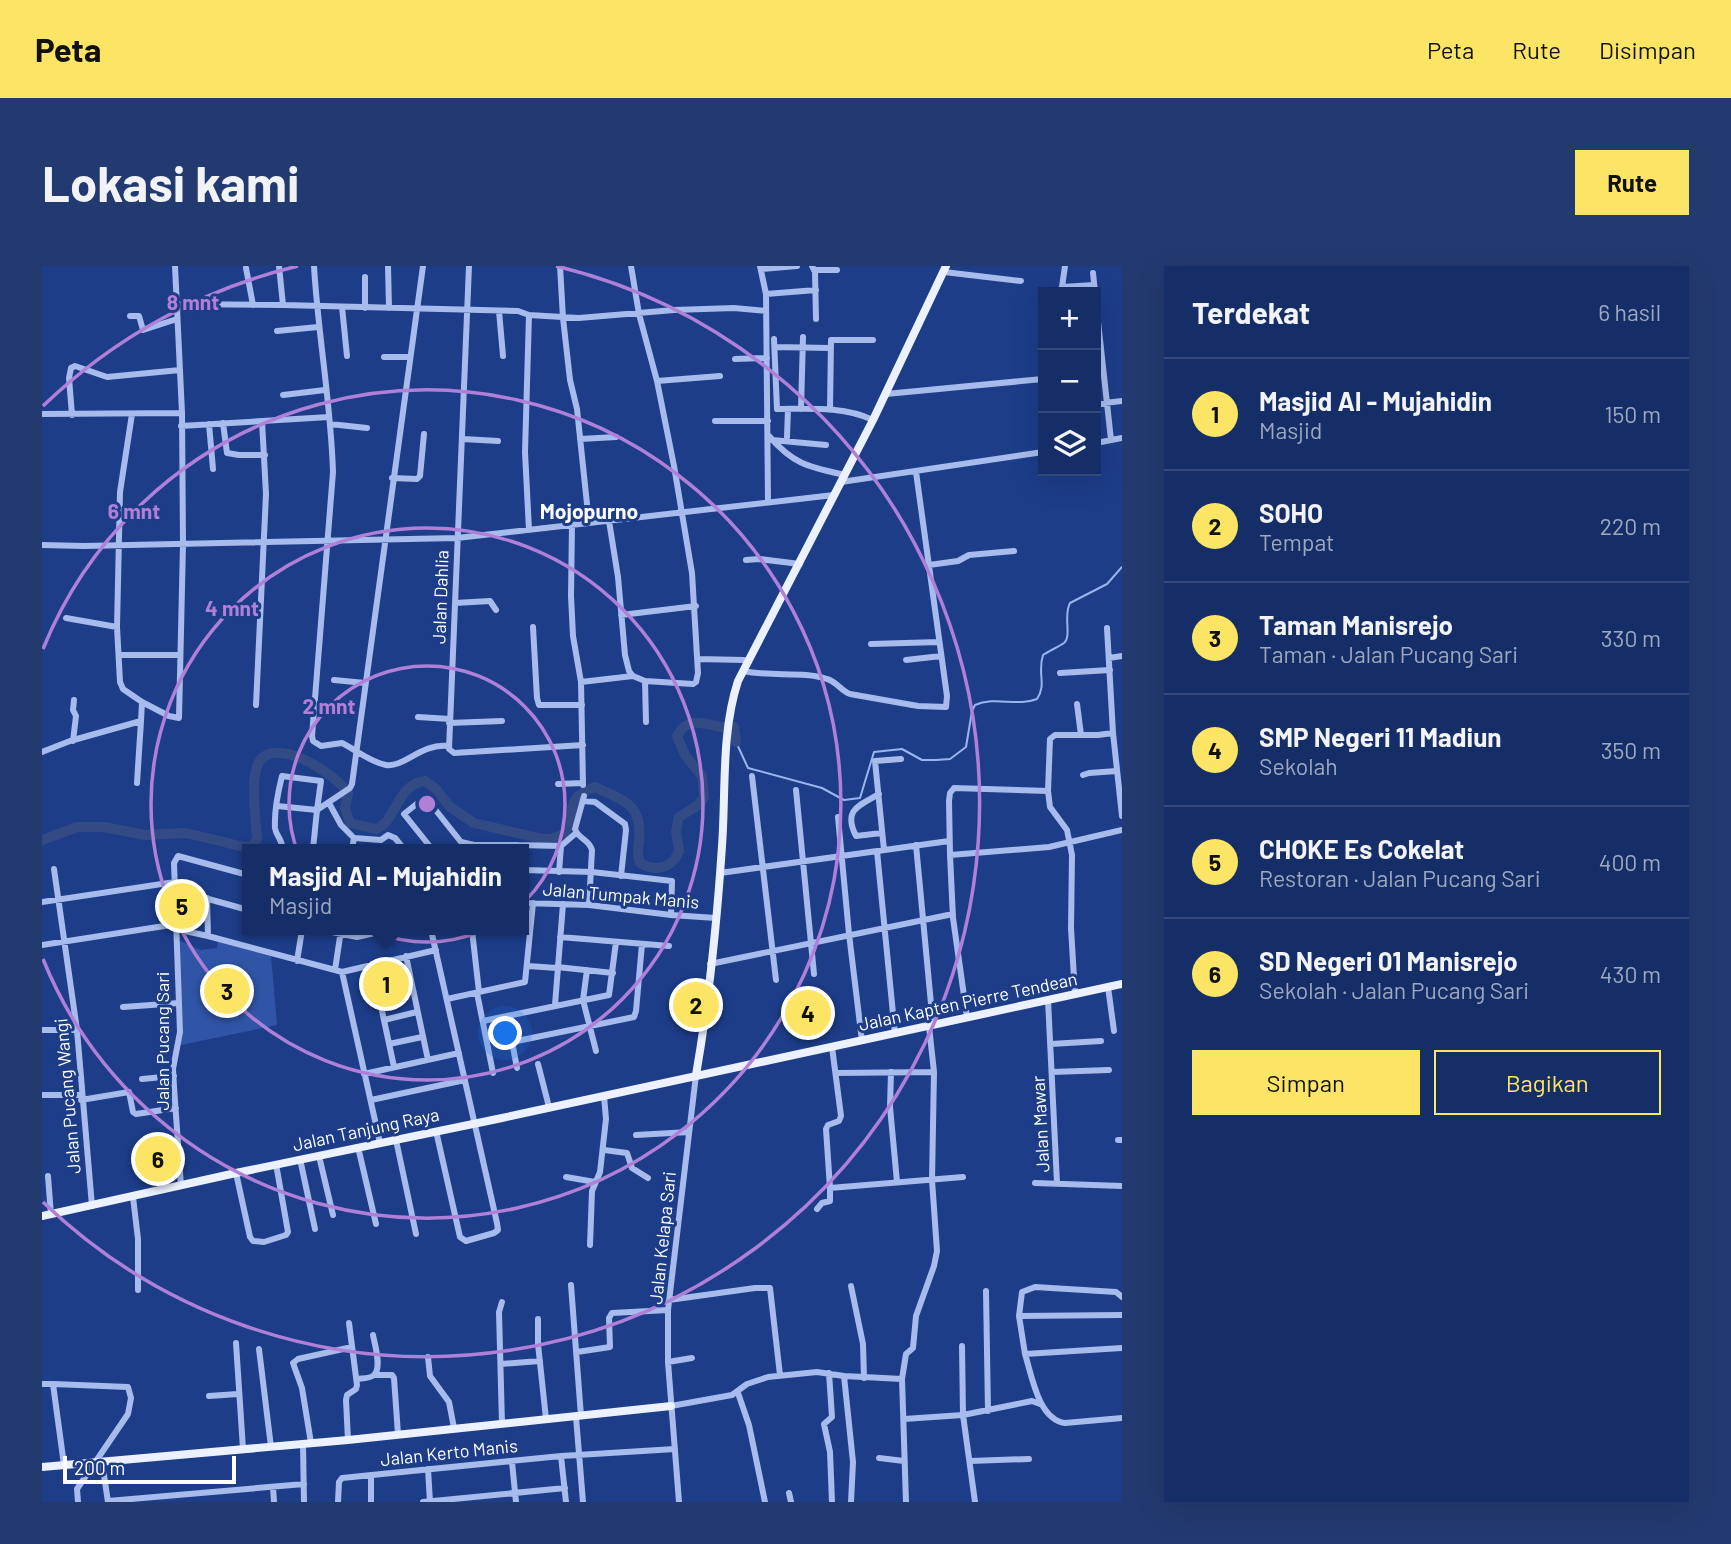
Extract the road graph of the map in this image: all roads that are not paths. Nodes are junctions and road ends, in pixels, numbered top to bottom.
1 (175, 266) edge
2 (279, 266) edge
3 (314, 266) edge
4 (388, 266) edge
5 (423, 266) edge
6 (469, 266) edge
7 (561, 266) edge
8 (631, 266) edge
9 (797, 266) edge
10 (1065, 266) edge
11 (246, 268) dead end
12 (760, 268) edge
13 (813, 268) edge
14 (945, 269) edge
15 (837, 270) dead end
16 (1093, 274) dead end
17 (365, 277) dead end
18 (1021, 281) dead end
19 (1061, 287) edge
20 (1094, 287) edge
21 (816, 290) junction
22 (765, 294) junction
23 (177, 304) junction
24 (283, 304) junction
25 (253, 305) junction
26 (316, 306) junction
27 (342, 307) junction
28 (365, 308) junction
29 (388, 308) junction
30 (416, 309) junction
31 (467, 310) junction
32 (499, 311) junction
33 (766, 311) junction
34 (639, 314) junction
35 (529, 315) junction
36 (130, 316) dead end
37 (563, 318) junction
38 (816, 318) dead end
39 (177, 319) junction
40 (318, 327) junction
41 (277, 331) dead end
42 (803, 337) dead end
43 (873, 340) dead end
44 (803, 346) junction
45 (830, 348) junction
46 (1098, 350) edge
47 (347, 356) dead end
48 (503, 356) dead end
49 (384, 357) dead end
50 (410, 357) junction
51 (767, 358) junction
52 (734, 359) dead end
53 (180, 370) junction
54 (720, 376) dead end
55 (1038, 379) edge
56 (657, 381) junction
57 (326, 390) junction
58 (886, 394) junction
59 (283, 395) dead end
60 (1122, 401) edge
61 (1107, 403) junction
62 (1101, 404) edge
63 (788, 409) junction
64 (801, 409) junction
65 (830, 410) junction
66 (182, 413) junction
67 (42, 414) edge
68 (132, 414) junction
69 (72, 415) junction
70 (329, 420) junction
71 (873, 420) junction
72 (262, 421) junction
73 (715, 421) dead end
74 (768, 421) junction
75 (223, 423) junction
76 (209, 424) junction
77 (181, 426) junction
78 (367, 428) dead end
79 (424, 434) dead end
80 (616, 437) dead end
81 (788, 437) dead end
82 (770, 438) junction
83 (1122, 438) edge
84 (463, 439) junction
85 (580, 439) junction
86 (1111, 440) junction
87 (498, 441) dead end
88 (1101, 442) edge
89 (826, 445) dead end
90 (1038, 453) edge
91 (265, 455) junction
92 (213, 469) dead end
93 (916, 472) junction
94 (392, 478) junction
95 (843, 478) junction
96 (834, 495) junction
97 (768, 502) junction
98 (681, 512) junction
99 (609, 521) junction
100 (589, 523) junction
101 (572, 525) junction
102 (529, 530) junction
103 (457, 538) junction
104 (385, 539) junction
105 (329, 541) junction
106 (264, 542) junction
107 (183, 544) junction
108 (42, 545) edge
109 (120, 545) junction
110 (1014, 551) dead end
111 (746, 560) dead end
112 (800, 564) junction
113 (929, 565) junction
114 (454, 603) junction
115 (696, 606) junction
116 (496, 610) dead end
117 (621, 615) junction
118 (66, 618) dead end
119 (117, 627) junction
120 (533, 627) dead end
121 (1107, 628) dead end
122 (939, 642) junction
123 (871, 644) dead end
124 (120, 655) junction
125 (180, 655) junction
126 (941, 656) junction
127 (1122, 656) edge
128 (1109, 658) junction
129 (698, 659) junction
130 (744, 660) dead end
131 (906, 660) dead end
132 (1110, 670) junction
133 (743, 671) junction
134 (1060, 673) dead end
135 (633, 676) junction
136 (334, 680) dead end
137 (645, 681) junction
138 (581, 682) junction
139 (365, 683) junction
140 (74, 700) dead end
141 (142, 702) junction
142 (1077, 704) dead end
143 (256, 705) dead end
144 (582, 705) junction
145 (418, 717) dead end
146 (141, 721) junction
147 (449, 721) junction
148 (502, 721) dead end
149 (646, 722) dead end
150 (1113, 733) junction
151 (1081, 735) junction
152 (73, 741) junction
153 (583, 745) junction
154 (448, 746) junction
155 (355, 751) junction
156 (42, 752) edge
157 (901, 759) dead end
158 (1119, 766) edge
159 (1083, 775) dead end
160 (752, 776) dead end
161 (137, 783) dead end
162 (558, 784) dead end
163 (796, 790) dead end
164 (1048, 791) junction
165 (879, 794) junction
166 (328, 803) junction
167 (277, 806) junction
168 (317, 810) junction
169 (1122, 816) edge
170 (838, 817) dead end
171 (1122, 830) edge
172 (576, 834) junction
173 (882, 834) junction
174 (354, 838) junction
175 (380, 840) junction
176 (949, 841) junction
177 (1070, 842) junction
178 (282, 844) edge
179 (314, 844) edge
180 (353, 844) edge
181 (380, 844) edge
182 (400, 844) edge
183 (428, 844) edge
184 (470, 844) edge
185 (916, 845) junction
186 (561, 846) junction
187 (529, 847) edge
188 (880, 850) junction
189 (842, 855) junction
190 (950, 855) junction
191 (802, 861) junction
192 (762, 867) junction
193 (54, 869) dead end
194 (529, 870) edge
195 (559, 872) junction
196 (592, 872) junction
197 (242, 873) edge
198 (720, 873) junction
199 (621, 876) junction
200 (175, 882) junction
201 (176, 890) junction
202 (207, 898) junction
203 (58, 900) junction
204 (42, 902) edge
205 (529, 903) edge
206 (533, 903) junction
207 (563, 904) junction
208 (589, 905) junction
209 (242, 908) edge
210 (953, 914) junction
211 (671, 915) junction
212 (716, 918) junction
213 (923, 920) junction
214 (177, 926) junction
215 (886, 927) junction
216 (849, 934) junction
217 (301, 935) edge
218 (341, 935) edge
219 (432, 935) edge
220 (472, 935) edge
221 (208, 936) junction
222 (560, 937) junction
223 (65, 941) junction
224 (617, 942) junction
225 (812, 943) junction
226 (642, 944) junction
227 (42, 945) edge
228 (669, 946) dead end
229 (436, 950) junction
230 (771, 951) junction
231 (406, 956) junction
232 (297, 961) junction
233 (372, 964) junction
234 (710, 964) junction
235 (528, 966) junction
236 (557, 967) junction
237 (587, 970) junction
238 (339, 971) junction
239 (613, 973) junction
240 (814, 974) dead end
241 (775, 981) dead end
242 (1122, 984) edge
243 (1108, 987) junction
244 (412, 988) junction
245 (478, 992) junction
246 (379, 995) junction
247 (1075, 995) junction
248 (447, 999) junction
249 (583, 1000) junction
250 (1048, 1000) junction
251 (179, 1003) junction
252 (555, 1005) junction
253 (123, 1007) dead end
254 (417, 1012) junction
255 (507, 1016) junction
256 (967, 1017) junction
257 (384, 1020) junction
258 (482, 1021) junction
259 (589, 1026) junction
260 (931, 1026) junction
261 (42, 1030) edge
262 (77, 1030) junction
263 (1114, 1031) dead end
264 (895, 1034) junction
265 (422, 1037) junction
266 (862, 1041) junction
267 (1101, 1041) dead end
268 (512, 1042) junction
269 (389, 1044) junction
270 (1051, 1044) junction
271 (832, 1047) junction
272 (596, 1051) dead end
273 (459, 1053) junction
274 (428, 1060) junction
275 (538, 1064) dead end
276 (394, 1067) junction
277 (517, 1068) dead end
278 (1109, 1070) dead end
279 (891, 1072) junction
280 (934, 1072) junction
281 (1052, 1072) junction
282 (363, 1073) junction
283 (493, 1073) dead end
284 (836, 1073) junction
285 (696, 1075) junction
286 (174, 1076) junction
287 (142, 1079) dead end
288 (465, 1080) junction
289 (42, 1095) edge
290 (604, 1096) junction
291 (81, 1098) junction
292 (371, 1100) junction
293 (549, 1107) junction
294 (177, 1108) junction
295 (475, 1123) junction
296 (436, 1131) junction
297 (689, 1132) junction
298 (636, 1135) dead end
299 (396, 1140) junction
300 (380, 1143) junction
301 (358, 1147) junction
302 (604, 1150) junction
303 (319, 1156) junction
304 (300, 1159) junction
305 (276, 1164) junction
306 (236, 1172) junction
307 (48, 1176) dead end
308 (566, 1177) dead end
309 (963, 1177) dead end
310 (648, 1178) dead end
311 (932, 1180) junction
312 (595, 1182) junction
313 (897, 1182) junction
314 (1035, 1183) dead end
315 (1058, 1183) junction
316 (181, 1186) junction
317 (1122, 1186) edge
318 (830, 1188) junction
319 (132, 1197) junction
320 (92, 1206) junction
321 (817, 1209) dead end
322 (333, 1215) dead end
323 (46, 1216) edge
324 (376, 1224) dead end
325 (315, 1229) dead end
326 (415, 1234) dead end
327 (590, 1245) dead end
328 (571, 1284) dead end
329 (851, 1286) dead end
330 (138, 1290) dead end
331 (986, 1291) dead end
332 (1122, 1297) edge
333 (669, 1300) junction
334 (502, 1302) dead end
335 (668, 1310) junction
336 (1122, 1315) edge
337 (1019, 1317) junction
338 (538, 1319) dead end
339 (349, 1324) dead end
340 (373, 1335) dead end
341 (236, 1343) dead end
342 (962, 1346) dead end
343 (352, 1347) junction
344 (1122, 1348) edge
345 (259, 1349) dead end
346 (577, 1352) junction
347 (1025, 1354) junction
348 (428, 1357) dead end
349 (692, 1358) dead end
350 (540, 1361) junction
351 (668, 1363) junction
352 (501, 1364) junction
353 (829, 1373) junction
354 (374, 1375) junction
355 (780, 1375) junction
356 (844, 1377) junction
357 (864, 1378) junction
358 (357, 1379) junction
359 (902, 1379) junction
360 (42, 1384) edge
361 (53, 1384) junction
362 (738, 1392) junction
363 (238, 1394) junction
364 (209, 1396) dead end
365 (1040, 1404) junction
366 (671, 1406) junction
367 (988, 1411) junction
368 (963, 1415) junction
369 (578, 1416) junction
370 (1122, 1418) edge
371 (546, 1419) junction
372 (904, 1419) junction
373 (502, 1424) junction
374 (454, 1428) junction
375 (398, 1434) junction
376 (348, 1440) junction
377 (307, 1443) junction
378 (271, 1447) junction
379 (243, 1449) junction
380 (675, 1449) junction
381 (561, 1457) junction
382 (580, 1457) junction
383 (879, 1458) dead end
384 (1029, 1459) dead end
385 (905, 1461) junction
386 (970, 1461) junction
387 (98, 1462) junction
388 (512, 1462) junction
389 (64, 1465) junction
390 (42, 1467) edge
391 (428, 1469) junction
392 (370, 1475) junction
393 (304, 1484) junction
394 (273, 1487) junction
395 (565, 1488) junction
396 (514, 1493) junction
397 (789, 1493) dead end
398 (202, 1498) edge
399 (172, 1499) edge
400 (484, 1499) edge
401 (142, 1500) edge
402 (456, 1500) edge
403 (78, 1502) edge
404 (108, 1502) edge
405 (274, 1502) edge
406 (304, 1502) edge
407 (338, 1502) edge
408 (371, 1502) edge
409 (427, 1502) edge
410 (516, 1502) edge
411 (566, 1502) edge
412 (583, 1502) edge
413 (679, 1502) edge
414 (765, 1502) edge
415 (791, 1502) edge
416 (832, 1502) edge
417 (851, 1502) edge
418 (906, 1502) edge
419 (975, 1502) edge

1 - 23 street
2 - 24 street
3 - 26 street
4 - 29 street
5 - 30 street
6 - 31 street, Jalan Dahlia
7 - 37 street
8 - 34 street
9 - 12 street
10 - 19 street
11 - 25 street
12 - 22 street
13 - 15 street
13 - 21 street
14 - 18 street
14 - 58 main road
16 - 20 street
17 - 28 street
21 - 22 street
21 - 38 street
22 - 33 street
23 - 25 street
23 - 39 street
24 - 25 street
24 - 26 street
26 - 27 street
26 - 40 street
27 - 28 street
27 - 47 street
28 - 29 street
29 - 30 street
30 - 31 street
30 - 50 street
31 - 32 street
31 - 84 street, Jalan Dahlia
32 - 35 street
32 - 48 street
33 - 34 street
33 - 51 street
34 - 37 street
34 - 56 street
35 - 37 street
35 - 102 street
36 - 39 street
37 - 85 street
39 - 53 street
40 - 41 street
40 - 57 street
42 - 44 street
43 - 45 street
44 - 45 street
44 - 63 street
44 - 64 street
45 - 65 street
46 - 61 street
49 - 50 street
50 - 94 street
51 - 52 street
51 - 74 street
53 - 66 street
53 - 69 street
54 - 56 street
55 - 58 street
56 - 98 street
57 - 59 street
57 - 70 street
58 - 71 main road
60 - 61 street
61 - 62 street
61 - 86 street
63 - 64 street
63 - 81 street
64 - 65 street
65 - 71 street
66 - 68 street
66 - 77 street
67 - 69 street
68 - 69 street
68 - 109 street
70 - 72 street
70 - 78 street
70 - 105 street
71 - 95 main road
72 - 75 street
72 - 91 street
73 - 74 street
74 - 82 street
75 - 76 street
75 - 91 street
76 - 77 street
76 - 92 street
77 - 107 street
79 - 94 street
80 - 85 street
82 - 89 street
82 - 95 street
82 - 97 street
83 - 86 street
84 - 87 street
84 - 103 street, Jalan Dahlia
85 - 100 street
86 - 88 street
90 - 93 street
91 - 106 street
93 - 95 street
93 - 113 street
94 - 104 street
95 - 96 main road
96 - 97 street
96 - 112 main road
97 - 98 street
98 - 99 street
98 - 115 street
99 - 100 street
99 - 117 street
100 - 101 street
101 - 102 street
101 - 138 street
102 - 103 street
103 - 104 street
103 - 114 street, Jalan Dahlia
104 - 105 street
104 - 139 street
105 - 106 street
105 - 155 street
106 - 107 street
106 - 143 street
107 - 109 street
107 - 125 street
108 - 109 street
109 - 119 street
110 - 113 street
111 - 112 street
112 - 133 main road
113 - 122 street
114 - 116 street
114 - 147 street, Jalan Dahlia
115 - 117 street
115 - 129 street
117 - 135 street
118 - 119 street
119 - 124 street
120 - 144 street
121 - 128 street
122 - 123 street
122 - 126 street
124 - 125 street
124 - 141 street
125 - 141 street
126 - 131 street
126 - 133 street
127 - 128 street
128 - 132 street
129 - 130 street
129 - 137 street
132 - 134 street
132 - 150 street
133 - 198 main road
135 - 137 street
135 - 138 street
136 - 139 street
137 - 149 street
138 - 144 street
139 - 155 street
140 - 152 street
141 - 146 street
142 - 151 street
144 - 153 street
145 - 147 street
146 - 152 street
146 - 161 street
147 - 148 street
147 - 154 street, Jalan Dahlia
150 - 151 street
150 - 158 street
151 - 164 street
152 - 156 street
153 - 154 street
153 - 162 street
154 - 155 street
155 - 166 street
157 - 165 street
158 - 159 street
158 - 169 street
160 - 192 street
163 - 191 street
164 - 176 street
164 - 177 street
165 - 173 street
165 - 173 street
166 - 168 street
166 - 174 street
167 - 168 street
167 - 168 street
167 - 178 street
168 - 179 street
170 - 189 street
171 - 177 street
172 - 186 street
172 - 196 street
172 - 199 street
173 - 188 street
174 - 175 street
174 - 180 street
175 - 181 street
175 - 182 street
176 - 185 street
176 - 190 street
177 - 190 street
177 - 247 street
183 - 184 street
185 - 188 street
185 - 213 street
186 - 187 street
186 - 195 street
188 - 189 street
188 - 215 street
189 - 191 street
189 - 216 street
190 - 210 street
191 - 192 street
191 - 225 street
192 - 198 street
192 - 230 street
193 - 203 street, Jalan Pucang Wangi
194 - 195 street
195 - 196 street
196 - 199 street
196 - 208 street
197 - 200 street, Jalan Pucang Sari
198 - 212 main road
199 - 211 street
200 - 201 street, Jalan Pucang Sari
200 - 203 street
201 - 202 street
201 - 214 street, Jalan Pucang Sari
202 - 209 street
202 - 221 street
203 - 204 street
203 - 223 street, Jalan Pucang Wangi
205 - 206 street, Jalan Tumpak Manis
206 - 207 street, Jalan Tumpak Manis
206 - 235 street
207 - 208 street, Jalan Tumpak Manis
207 - 222 street
208 - 211 street, Jalan Tumpak Manis
210 - 213 street
210 - 256 street
211 - 212 street, Jalan Tumpak Manis
212 - 234 main road
213 - 215 street
213 - 260 street
214 - 221 street
214 - 223 street
214 - 251 street, Jalan Pucang Sari
215 - 216 street
215 - 264 street
216 - 225 street
216 - 266 street
217 - 232 street
218 - 238 street
219 - 229 street
220 - 245 street
221 - 232 street
222 - 224 street
222 - 236 street
223 - 227 street
223 - 262 street, Jalan Pucang Wangi
224 - 226 street
224 - 239 street
225 - 230 street
225 - 240 street
226 - 228 street
226 - 259 street
229 - 231 street
229 - 248 street
230 - 234 street
230 - 241 street
231 - 233 street
231 - 244 street
232 - 238 street
233 - 238 street
233 - 246 street
234 - 285 main road
235 - 236 street
235 - 245 street
236 - 237 street
236 - 252 street
237 - 239 street
237 - 249 street
238 - 282 street
239 - 249 street
242 - 243 main road, Jalan Kapten Pierre Tendean
243 - 247 main road, Jalan Kapten Pierre Tendean
243 - 263 street
244 - 246 street
244 - 254 street
245 - 248 street
245 - 258 street
246 - 257 street
247 - 250 main road, Jalan Kapten Pierre Tendean
248 - 273 street
249 - 252 street
249 - 259 street
250 - 256 main road, Jalan Kapten Pierre Tendean
250 - 270 street, Jalan Mawar
251 - 253 street
251 - 286 street, Jalan Pucang Sari
252 - 255 street
254 - 257 street
254 - 265 street
255 - 258 street
255 - 268 street
256 - 260 main road, Jalan Kapten Pierre Tendean
257 - 269 street
258 - 283 street
259 - 268 street
259 - 272 street
260 - 264 main road, Jalan Kapten Pierre Tendean
260 - 280 street
261 - 262 street
262 - 291 street, Jalan Pucang Wangi
264 - 266 main road, Jalan Kapten Pierre Tendean
265 - 269 street
265 - 274 street
266 - 271 main road, Jalan Kapten Pierre Tendean
267 - 270 street
268 - 277 street
269 - 276 street
270 - 281 street, Jalan Mawar
271 - 284 street
271 - 285 main road, Jalan Kapten Pierre Tendean
273 - 274 street
273 - 288 street
274 - 276 street
275 - 293 street
276 - 282 street
278 - 281 street
279 - 280 street
279 - 284 street
279 - 313 street
280 - 311 street
281 - 315 street, Jalan Mawar
282 - 292 street
284 - 318 street
285 - 290 main road, Jalan Tanjung Raya
285 - 297 street, Jalan Kelapa Sari
286 - 287 street
286 - 294 street, Jalan Pucang Sari
288 - 292 street
288 - 295 street
289 - 291 street
290 - 293 main road, Jalan Tanjung Raya
290 - 302 street
291 - 294 street
291 - 320 street, Jalan Pucang Wangi
292 - 300 street
293 - 295 main road, Jalan Tanjung Raya
294 - 316 street, Jalan Pucang Sari
295 - 296 main road, Jalan Tanjung Raya
295 - 296 street
296 - 299 main road, Jalan Tanjung Raya
297 - 298 street
297 - 333 street, Jalan Kelapa Sari
299 - 300 main road, Jalan Tanjung Raya
299 - 326 street
300 - 301 main road, Jalan Tanjung Raya
301 - 303 main road, Jalan Tanjung Raya
301 - 324 street
302 - 310 street
302 - 312 street
303 - 304 main road, Jalan Tanjung Raya
303 - 322 street
304 - 305 main road, Jalan Tanjung Raya
304 - 325 street
305 - 306 main road, Jalan Tanjung Raya
305 - 306 street
306 - 316 main road, Jalan Tanjung Raya
307 - 323 street
308 - 312 street
309 - 311 street
311 - 313 street
311 - 359 street
312 - 327 street
313 - 318 street
314 - 315 street
315 - 317 street, Jalan Mawar
316 - 319 main road, Jalan Tanjung Raya
318 - 321 street
319 - 320 main road, Jalan Tanjung Raya
319 - 330 street
320 - 323 main road, Jalan Tanjung Raya
328 - 346 street
329 - 357 street
331 - 367 street
332 - 337 street
333 - 335 street, Jalan Kelapa Sari
333 - 355 street
334 - 352 street
335 - 346 street
335 - 351 street, Jalan Kelapa Sari
336 - 337 street
337 - 347 street
338 - 350 street
339 - 343 street
340 - 354 street
341 - 363 street
342 - 368 street
343 - 358 street
343 - 377 street
344 - 347 street
345 - 378 street
346 - 369 street
347 - 365 street
348 - 374 street
349 - 351 street
350 - 352 street
350 - 371 street
351 - 366 street, Jalan Kelapa Sari
352 - 373 street
353 - 355 street
353 - 356 street
353 - 416 street
354 - 358 street
354 - 375 street
355 - 362 street
356 - 357 street
356 - 417 street
357 - 359 street
358 - 376 street
359 - 372 street
360 - 361 street
361 - 387 street
361 - 389 street
362 - 366 street
362 - 414 street
363 - 364 street
363 - 379 street
365 - 367 street
365 - 370 street
366 - 369 main road
366 - 380 street, Jalan Kelapa Sari
367 - 368 street
368 - 372 street
368 - 386 street
369 - 371 main road
369 - 382 street
371 - 373 main road
372 - 385 street
373 - 374 main road
374 - 375 main road
375 - 376 main road
376 - 377 main road
377 - 378 main road
377 - 393 street
378 - 379 main road
379 - 387 main road
380 - 382 street, Jalan Kerto Manis
380 - 413 street, Jalan Kelapa Sari
381 - 382 street, Jalan Kerto Manis
381 - 388 street, Jalan Kerto Manis
381 - 395 street
382 - 412 street
383 - 385 street
384 - 386 street
385 - 418 street
386 - 419 street
387 - 389 main road
387 - 403 street
387 - 404 street
388 - 391 street, Jalan Kerto Manis
388 - 396 street
389 - 390 main road
391 - 392 street, Jalan Kerto Manis
391 - 409 street
392 - 407 street, Jalan Kerto Manis
392 - 408 street
393 - 394 street
393 - 406 street
394 - 398 street
394 - 405 street
395 - 396 street
395 - 411 street
396 - 400 street
396 - 410 street
397 - 415 street
398 - 399 street
399 - 401 street
400 - 402 street
401 - 404 street
402 - 409 street

